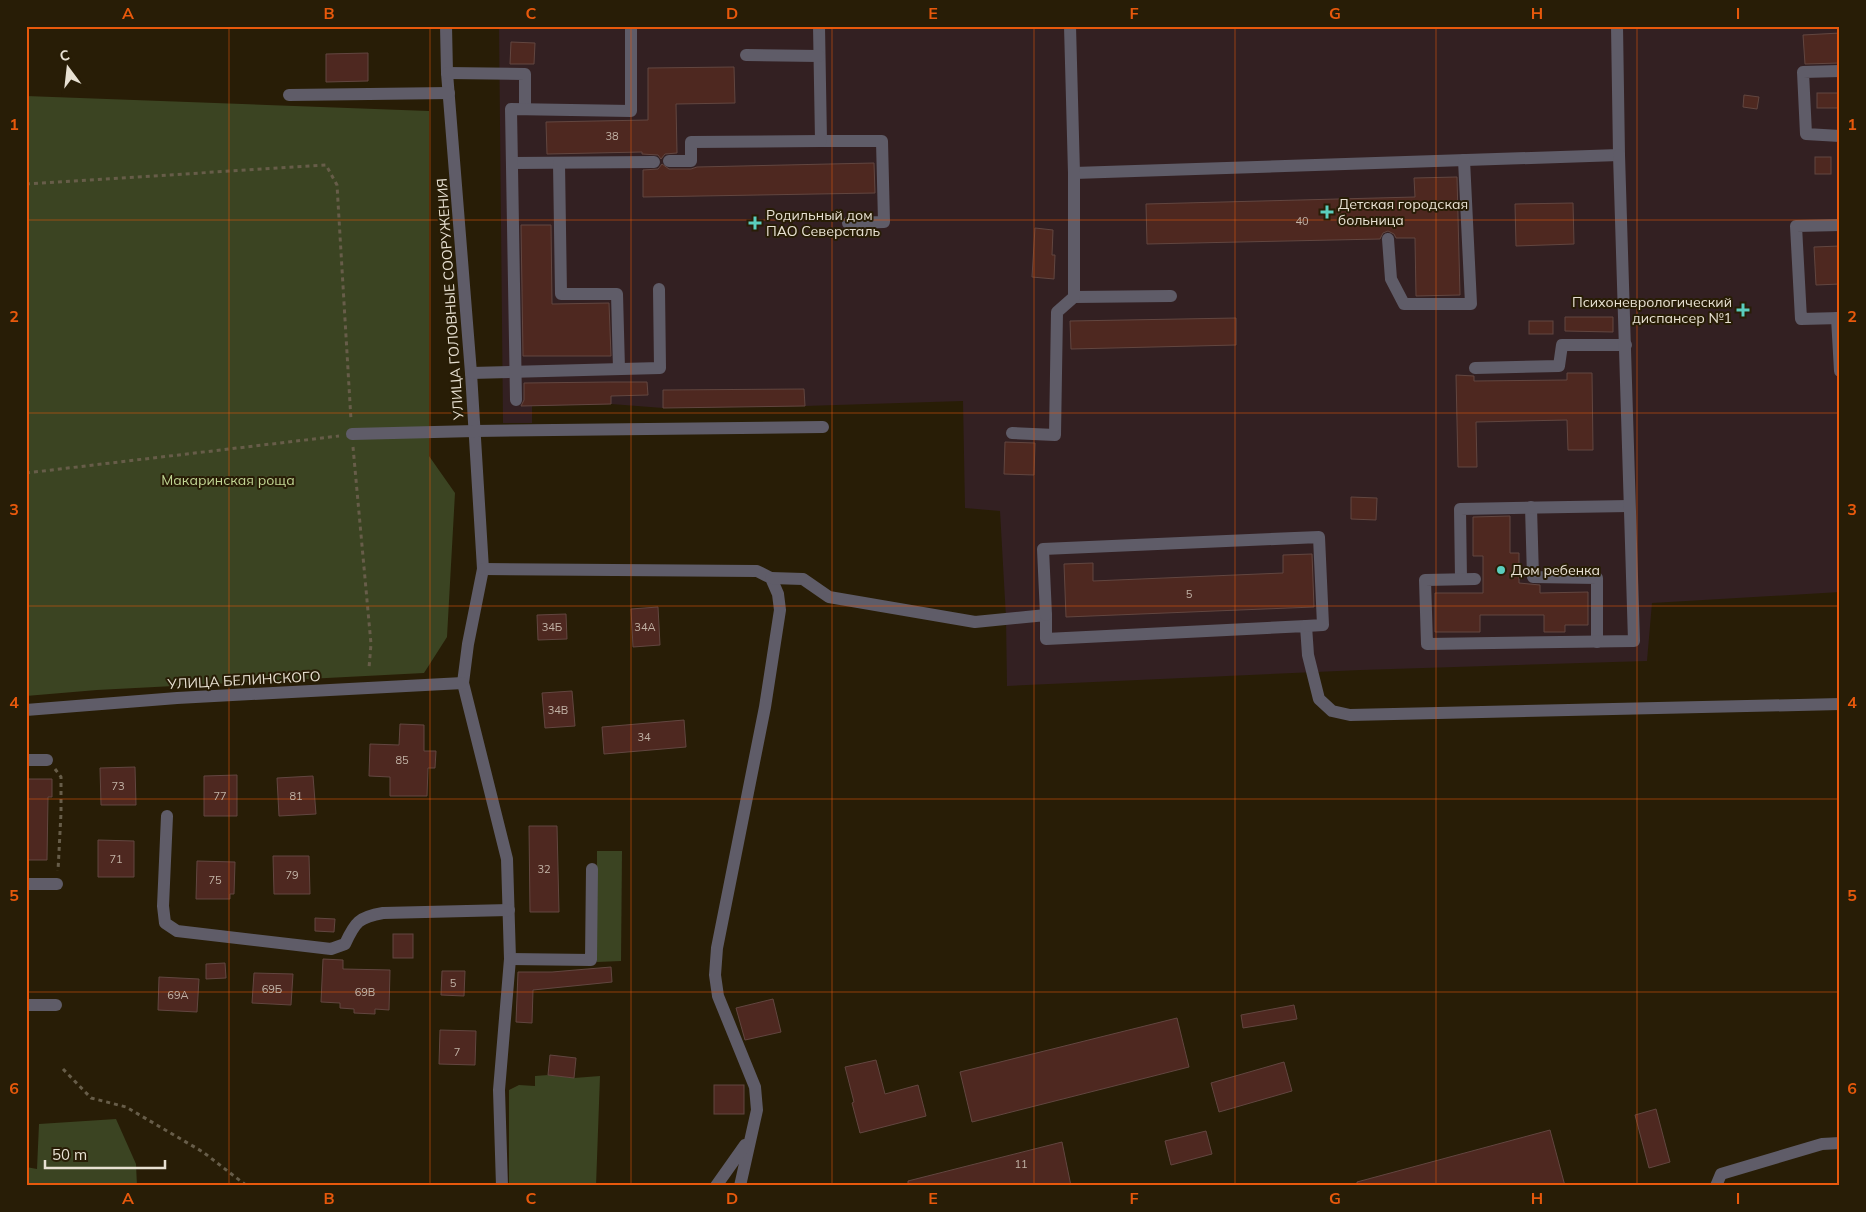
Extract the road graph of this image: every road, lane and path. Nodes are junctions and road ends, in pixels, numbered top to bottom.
1 (446, 26) edge
2 (631, 26) edge
3 (818, 26) edge
4 (1070, 26) edge
5 (1617, 26) edge
6 (746, 55) dead end
7 (819, 56) junction
8 (1840, 71) edge
9 (447, 73) junction
10 (449, 93) junction
11 (289, 95) dead end
12 (524, 109) junction
13 (1840, 136) edge
14 (822, 141) junction
15 (1840, 141) edge
16 (1619, 155) junction
17 (1464, 160) junction
18 (669, 161) dead end
19 (654, 162) dead end
20 (513, 163) junction
21 (559, 163) junction
22 (1074, 173) junction
23 (26, 184) edge
24 (848, 223) dead end
25 (1840, 225) edge
26 (1388, 238) dead end
27 (660, 290) dead end
28 (1171, 296) dead end
29 (1074, 297) junction
30 (1839, 318) edge
31 (1626, 345) junction
32 (1475, 368) dead end
33 (619, 369) junction
34 (1840, 371) edge
35 (515, 372) junction
36 (471, 373) junction
37 (516, 400) dead end
38 (823, 427) dead end
39 (475, 431) junction
40 (1012, 433) dead end
41 (352, 434) junction
42 (26, 472) edge
43 (1629, 506) junction
44 (1531, 507) junction
45 (483, 569) junction
46 (771, 578) junction
47 (1461, 578) junction
48 (1475, 578) dead end
49 (1046, 615) junction
50 (1306, 626) junction
51 (1597, 642) junction
52 (369, 668) dead end
53 (463, 683) junction
54 (1840, 704) edge
55 (26, 710) edge
56 (26, 760) edge
57 (46, 760) joint
58 (167, 816) dead end
59 (592, 869) dead end
60 (26, 884) edge
61 (58, 884) joint
62 (508, 910) junction
63 (510, 958) junction
64 (26, 1005) edge
65 (56, 1005) dead end
66 (64, 1070) dead end
67 (748, 1141) junction
68 (1840, 1143) edge
69 (247, 1186) edge
70 (502, 1186) edge
71 (716, 1186) edge
72 (740, 1186) edge
73 (1716, 1186) edge

1 - 9 street, УЛИЦА ГОЛОВНЫЕ СООРУЖЕНИЯ
2 - 12 street
3 - 7 street
4 - 22 street
5 - 16 street
6 - 7 street
7 - 14 street
8 - 13 street
9 - 10 street, УЛИЦА ГОЛОВНЫЕ СООРУЖЕНИЯ
9 - 12 street
10 - 11 street
10 - 36 street, УЛИЦА ГОЛОВНЫЕ СООРУЖЕНИЯ
12 - 20 street
13 - 15 street
14 - 18 street
14 - 24 street
16 - 17 street
16 - 31 street
17 - 22 street
17 - 26 street
19 - 21 street
20 - 21 street
20 - 35 street
21 - 33 street
22 - 29 street
23 - 41 path
25 - 30 street
27 - 33 street
28 - 29 street
29 - 40 street
30 - 34 street
31 - 32 street
31 - 43 street
33 - 35 street
35 - 36 street
35 - 37 street
36 - 39 street, УЛИЦА ГОЛОВНЫЕ СООРУЖЕНИЯ
38 - 39 street
39 - 41 street
39 - 45 street, УЛИЦА ГОЛОВНЫЕ СООРУЖЕНИЯ
41 - 42 path
41 - 52 path
43 - 44 street
43 - 51 street
44 - 47 street
44 - 51 street
45 - 46 street
45 - 53 street
46 - 49 street
46 - 67 street
47 - 48 street
47 - 51 street
49 - 50 street
49 - 50 street
50 - 54 street
53 - 55 street, УЛИЦА БЕЛИНСКОГО
53 - 62 street
56 - 57 street
57 - 61 path
58 - 62 street
59 - 63 street
60 - 61 street
62 - 63 street
63 - 70 street
64 - 65 street
66 - 69 path
67 - 71 street
67 - 72 street
68 - 73 street

